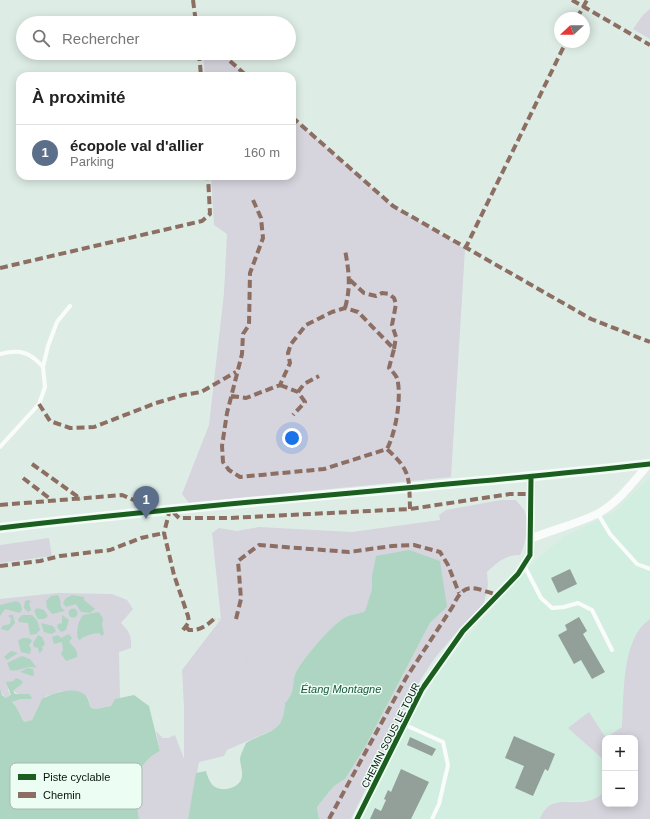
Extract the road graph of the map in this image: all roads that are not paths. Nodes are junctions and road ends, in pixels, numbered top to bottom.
1 (70, 306) dead end
2 (0, 354) edge
3 (43, 367) junction
4 (0, 447) edge
5 (649, 465) edge
6 (531, 478) junction
7 (598, 513) junction
8 (0, 528) edge
9 (530, 539) junction
10 (524, 564) junction
11 (650, 569) edge
12 (612, 650) dead end
13 (403, 724) junction
14 (357, 819) edge
15 (432, 819) edge

1 - 3 lane
2 - 3 lane
3 - 4 lane
5 - 6 street
5 - 7 street
6 - 8 street
6 - 9 street, CHEMIN SOUS LE TOUR
7 - 9 street
7 - 11 lane
9 - 10 street, CHEMIN SOUS LE TOUR
10 - 12 lane
10 - 13 street, CHEMIN SOUS LE TOUR
13 - 14 street, CHEMIN SOUS LE TOUR
13 - 15 lane

